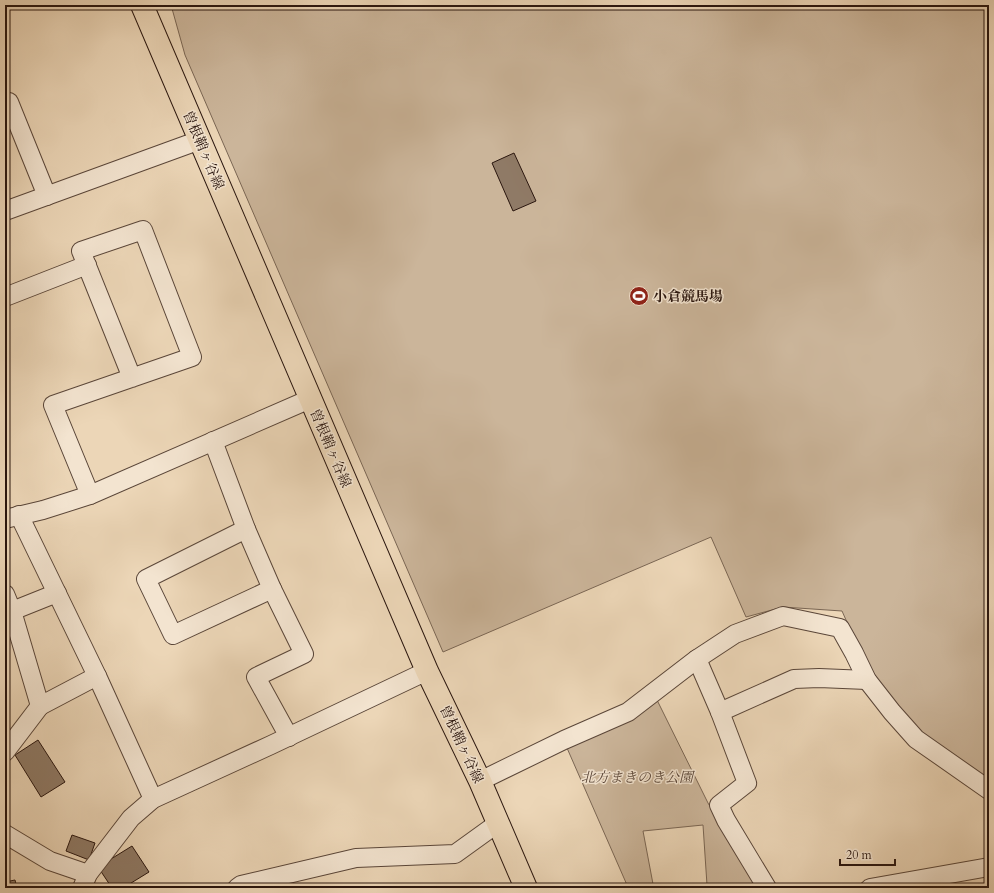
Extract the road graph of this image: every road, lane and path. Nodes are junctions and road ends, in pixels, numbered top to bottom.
1 (142, 5) edge
2 (9, 102) dead end
3 (200, 140) junction
4 (47, 196) junction
5 (5, 211) edge
6 (87, 265) junction
7 (5, 298) edge
8 (132, 378) junction
9 (310, 399) junction
10 (213, 441) junction
11 (90, 495) junction
12 (12, 517) edge
13 (246, 529) junction
14 (272, 589) junction
15 (56, 593) junction
16 (5, 594) edge
17 (11, 620) edge
18 (697, 659) junction
19 (427, 671) junction
20 (97, 676) junction
21 (867, 680) junction
22 (40, 706) junction
23 (720, 712) junction
24 (289, 737) junction
25 (8, 740) edge
26 (480, 781) junction
27 (989, 790) edge
28 (153, 799) junction
29 (498, 823) junction
30 (5, 834) edge
31 (989, 866) edge
32 (85, 881) edge
33 (237, 888) edge
34 (526, 888) edge
35 (767, 888) edge
36 (870, 888) edge

1 - 3 main road, 曽根鞘ヶ谷線
2 - 4 street
3 - 4 street
3 - 9 main road, 曽根鞘ヶ谷線
4 - 5 street
6 - 7 street
6 - 8 street
6 - 8 street
8 - 11 street
9 - 10 street
9 - 19 main road, 曽根鞘ヶ谷線
10 - 11 street
10 - 13 street
11 - 12 street
12 - 15 street
13 - 14 street
13 - 14 street
14 - 24 street
15 - 17 street
15 - 20 street
16 - 17 street
17 - 22 street
18 - 21 street
18 - 23 street
18 - 26 street
19 - 24 street
19 - 26 main road, 曽根鞘ヶ谷線
20 - 22 street
20 - 28 street
21 - 23 street
21 - 27 street
22 - 25 street
23 - 35 street
24 - 28 street
26 - 29 main road, 曽根鞘ヶ谷線
28 - 32 street
29 - 33 street
29 - 34 main road, 曽根鞘ヶ谷線
30 - 32 street
31 - 36 street

